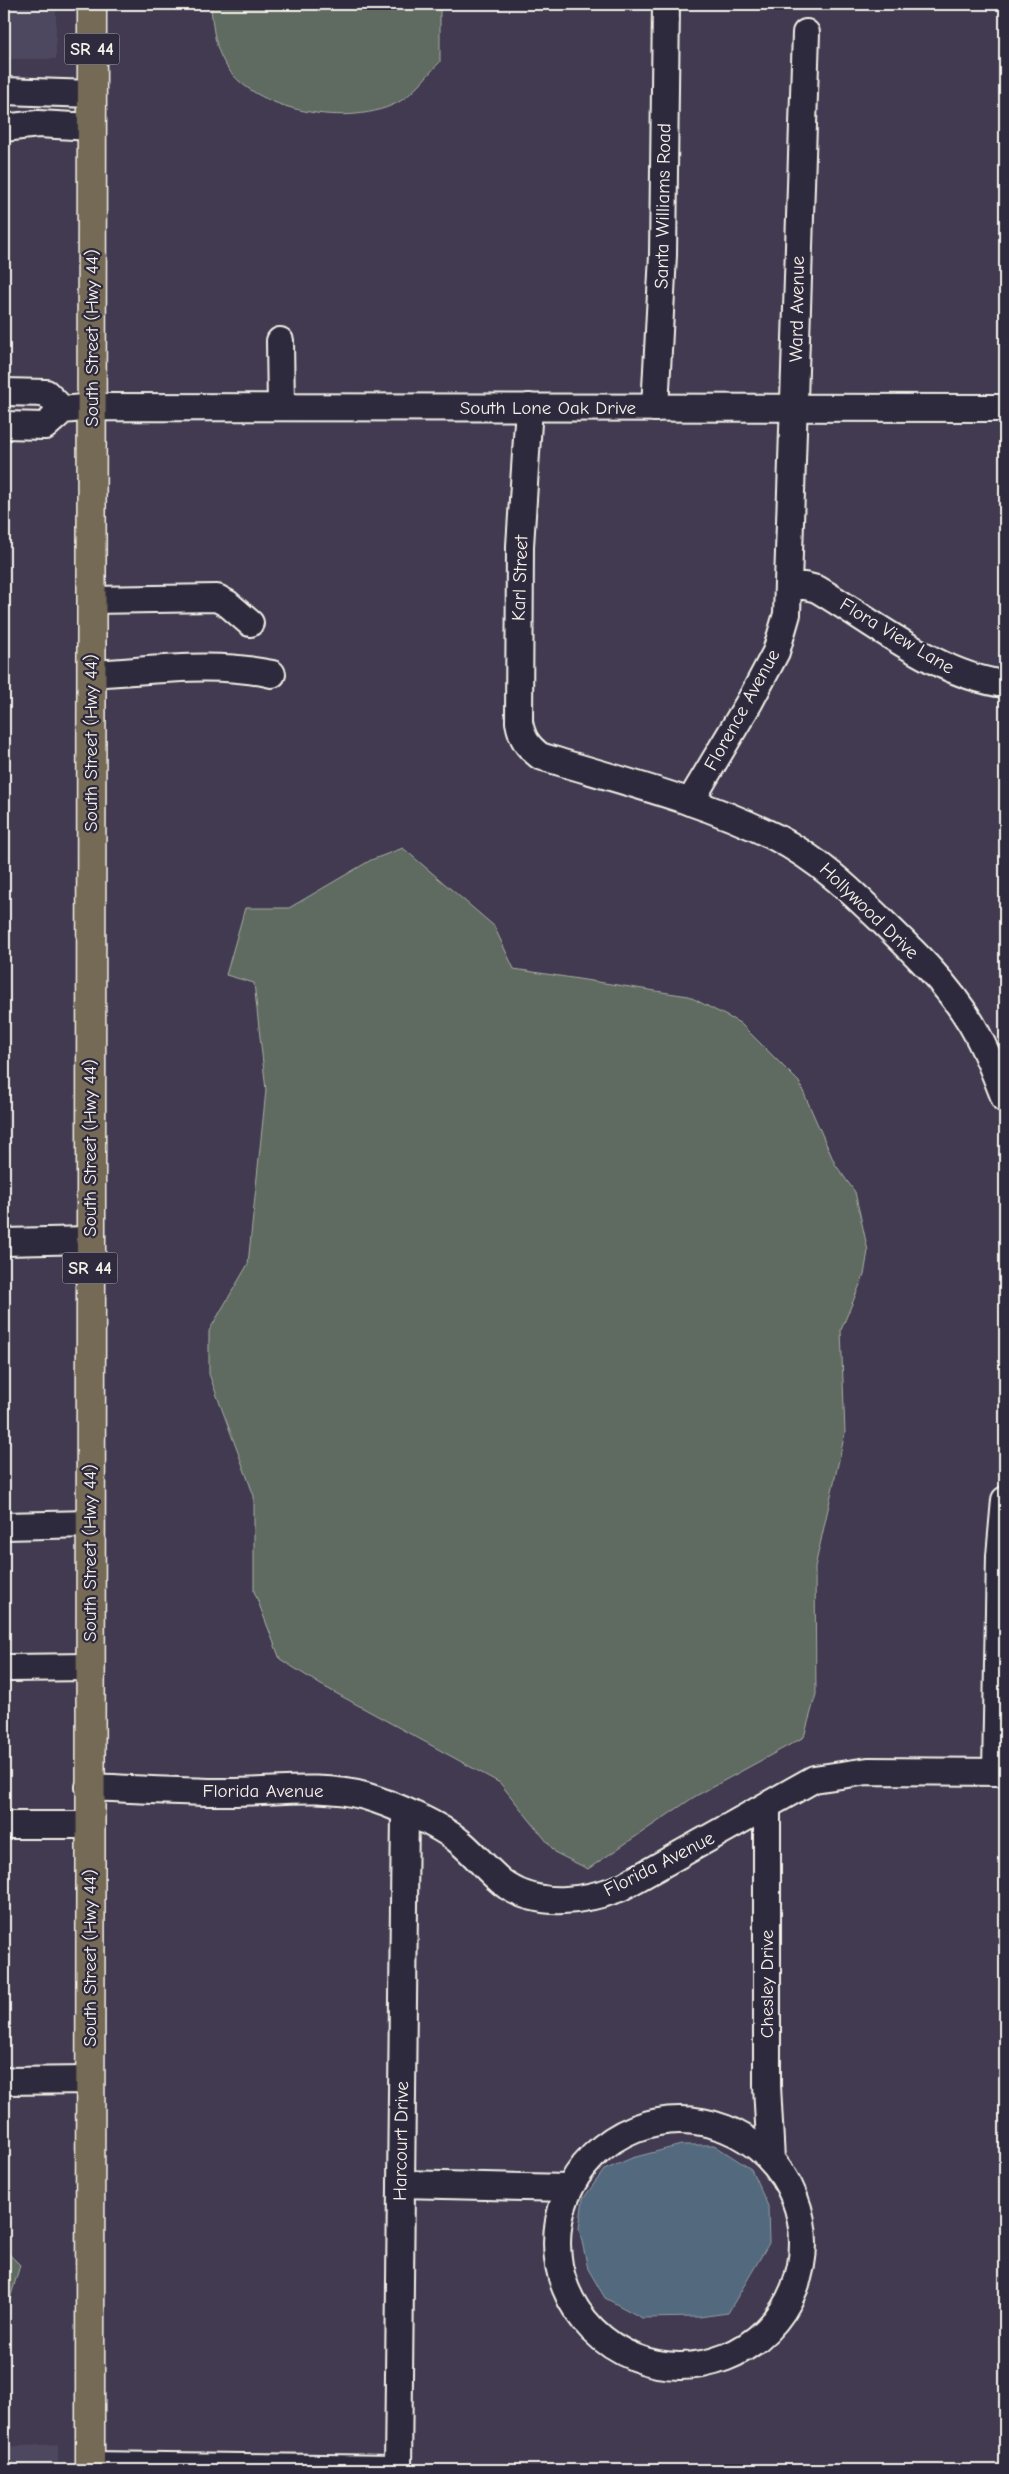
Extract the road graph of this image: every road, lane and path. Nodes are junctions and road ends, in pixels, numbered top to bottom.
1 (92, 4) edge
2 (666, 4) edge
3 (806, 33) dead end
4 (4, 91) edge
5 (92, 94) junction
6 (92, 126) junction
7 (4, 128) edge
8 (280, 341) dead end
9 (4, 392) edge
10 (92, 407) junction
11 (280, 407) junction
12 (529, 407) junction
13 (655, 408) junction
14 (794, 408) junction
15 (1005, 408) edge
16 (64, 410) junction
17 (4, 425) edge
18 (790, 586) junction
19 (91, 600) junction
20 (250, 623) dead end
21 (91, 674) junction
22 (272, 674) dead end
23 (1005, 684) edge
24 (528, 746) joint
25 (690, 802) junction
26 (1005, 1099) edge
27 (90, 1240) junction
28 (4, 1242) edge
29 (1005, 1500) edge
30 (90, 1524) junction
31 (4, 1526) edge
32 (89, 1666) junction
33 (10, 1668) dead end
34 (1001, 1772) edge
35 (89, 1787) junction
36 (767, 1807) junction
37 (405, 1812) junction
38 (89, 1825) junction
39 (4, 1826) edge
40 (90, 2080) junction
41 (4, 2081) edge
42 (771, 2160) junction
43 (401, 2184) junction
44 (568, 2188) junction
45 (90, 2467) edge
46 (398, 2470) edge

1 - 5 main road, SR 44
2 - 13 street, Santa Williams Road
3 - 14 street, Ward Avenue
4 - 5 street
5 - 6 main road, SR 44
6 - 7 street
6 - 10 main road, South Street (Hwy 44) / SR 44
8 - 11 street
9 - 16 street
10 - 11 street, South Lone Oak Drive
10 - 16 street, South Lone Oak Drive
10 - 19 main road, South Street (Hwy 44) / SR 44
11 - 12 street, South Lone Oak Drive
12 - 13 street, South Lone Oak Drive
12 - 24 street, Karl Street
13 - 14 street, South Lone Oak Drive
14 - 15 street, South Lone Oak Drive
14 - 18 street, Ward Avenue
16 - 17 street
18 - 23 street, Flora View Lane
18 - 25 street, Florence Avenue
19 - 20 street
19 - 21 main road, South Street (Hwy 44) / SR 44
21 - 22 street
21 - 27 main road, South Street (Hwy 44) / SR 44
24 - 25 street, Hollywood Drive
25 - 26 street, Hollywood Drive
27 - 28 street
27 - 30 main road, South Street (Hwy 44) / SR 44
29 - 34 street
30 - 31 street
30 - 32 main road, South Street (Hwy 44) / SR 44
32 - 33 street
32 - 35 main road, South Street (Hwy 44) / SR 44
34 - 36 street, Florida Avenue
35 - 37 street, Florida Avenue
35 - 38 main road, South Street (Hwy 44) / SR 44
36 - 37 street, Florida Avenue
36 - 42 street, Chesley Drive
37 - 43 street, Harcourt Drive
38 - 39 street
38 - 40 main road, South Street (Hwy 44) / SR 44
40 - 41 street
40 - 45 main road, South Street (Hwy 44) / SR 44
42 - 44 street
42 - 44 street
43 - 44 street
43 - 46 street, Harcourt Drive
45 - 46 street

